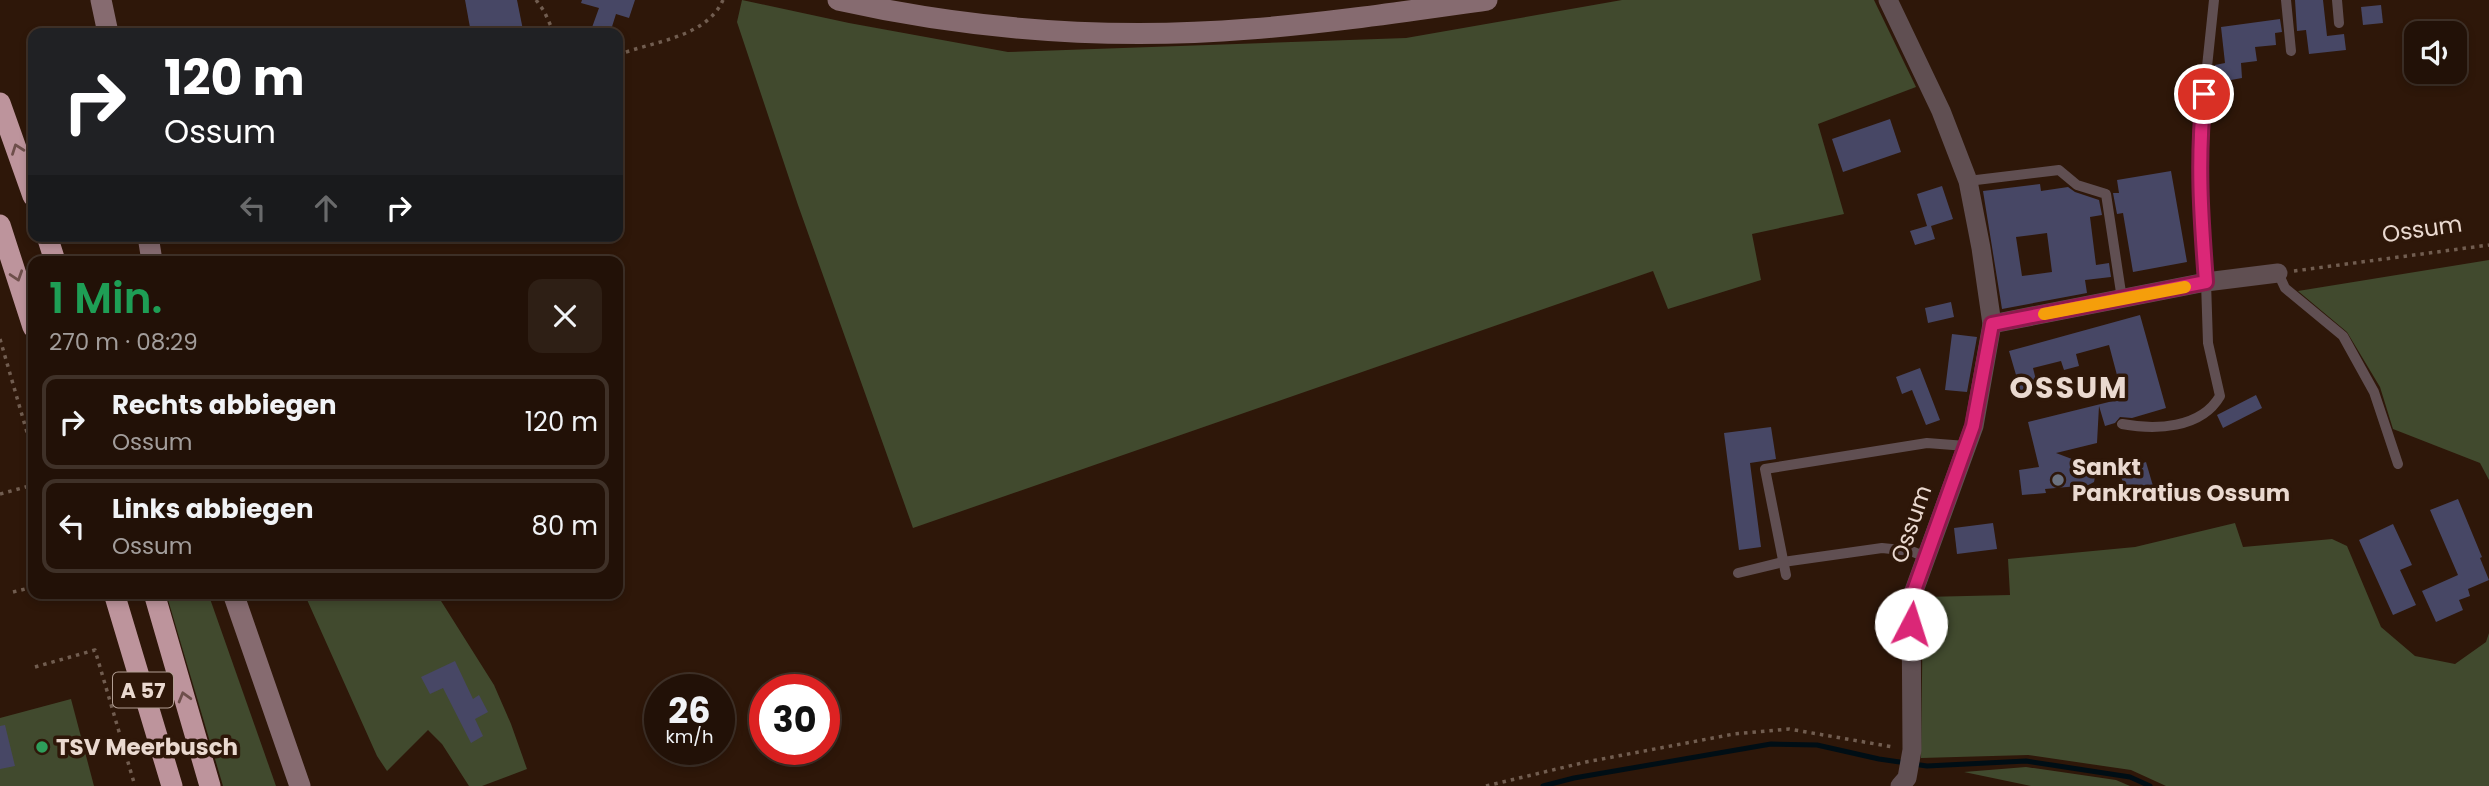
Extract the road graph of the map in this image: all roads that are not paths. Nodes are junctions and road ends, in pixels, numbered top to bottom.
1 (101, 0) edge
2 (838, 0) edge
3 (1487, 0) edge
4 (1888, 0) edge
5 (2214, 0) edge
6 (2286, 0) edge
7 (2337, 0) edge
8 (2339, 23) dead end
9 (107, 28) edge
10 (2291, 51) dead end
11 (0, 103) edge
12 (1968, 181) junction
13 (28, 182) edge
14 (0, 225) edge
15 (2278, 273) joint
16 (2206, 282) junction
17 (2122, 299) junction
18 (28, 312) edge
19 (1992, 324) junction
20 (2122, 424) dead end
21 (1966, 446) junction
22 (2398, 464) dead end
23 (1926, 557) junction
24 (1783, 562) junction
25 (1738, 573) dead end
26 (1786, 575) dead end
27 (116, 599) edge
28 (155, 599) edge
29 (235, 599) edge
30 (172, 786) edge
31 (210, 786) edge
32 (300, 786) edge
33 (1900, 786) edge

1 - 9 street
2 - 3 street
4 - 12 street, Ossum
5 - 16 lane
6 - 10 lane
7 - 8 lane
13 -> 11 highway
12 - 17 lane
12 - 19 street, Ossum
14 -> 18 highway
15 - 16 street
15 - 22 lane
16 - 17 street
16 - 20 lane
17 - 19 street
19 - 21 street, Ossum
21 - 23 street, Ossum
21 - 24 lane
23 - 24 lane
23 - 33 street, Ossum
24 - 25 lane
24 - 26 lane
27 - 30 highway, A 57
31 -> 28 highway, A 57
29 - 32 street

